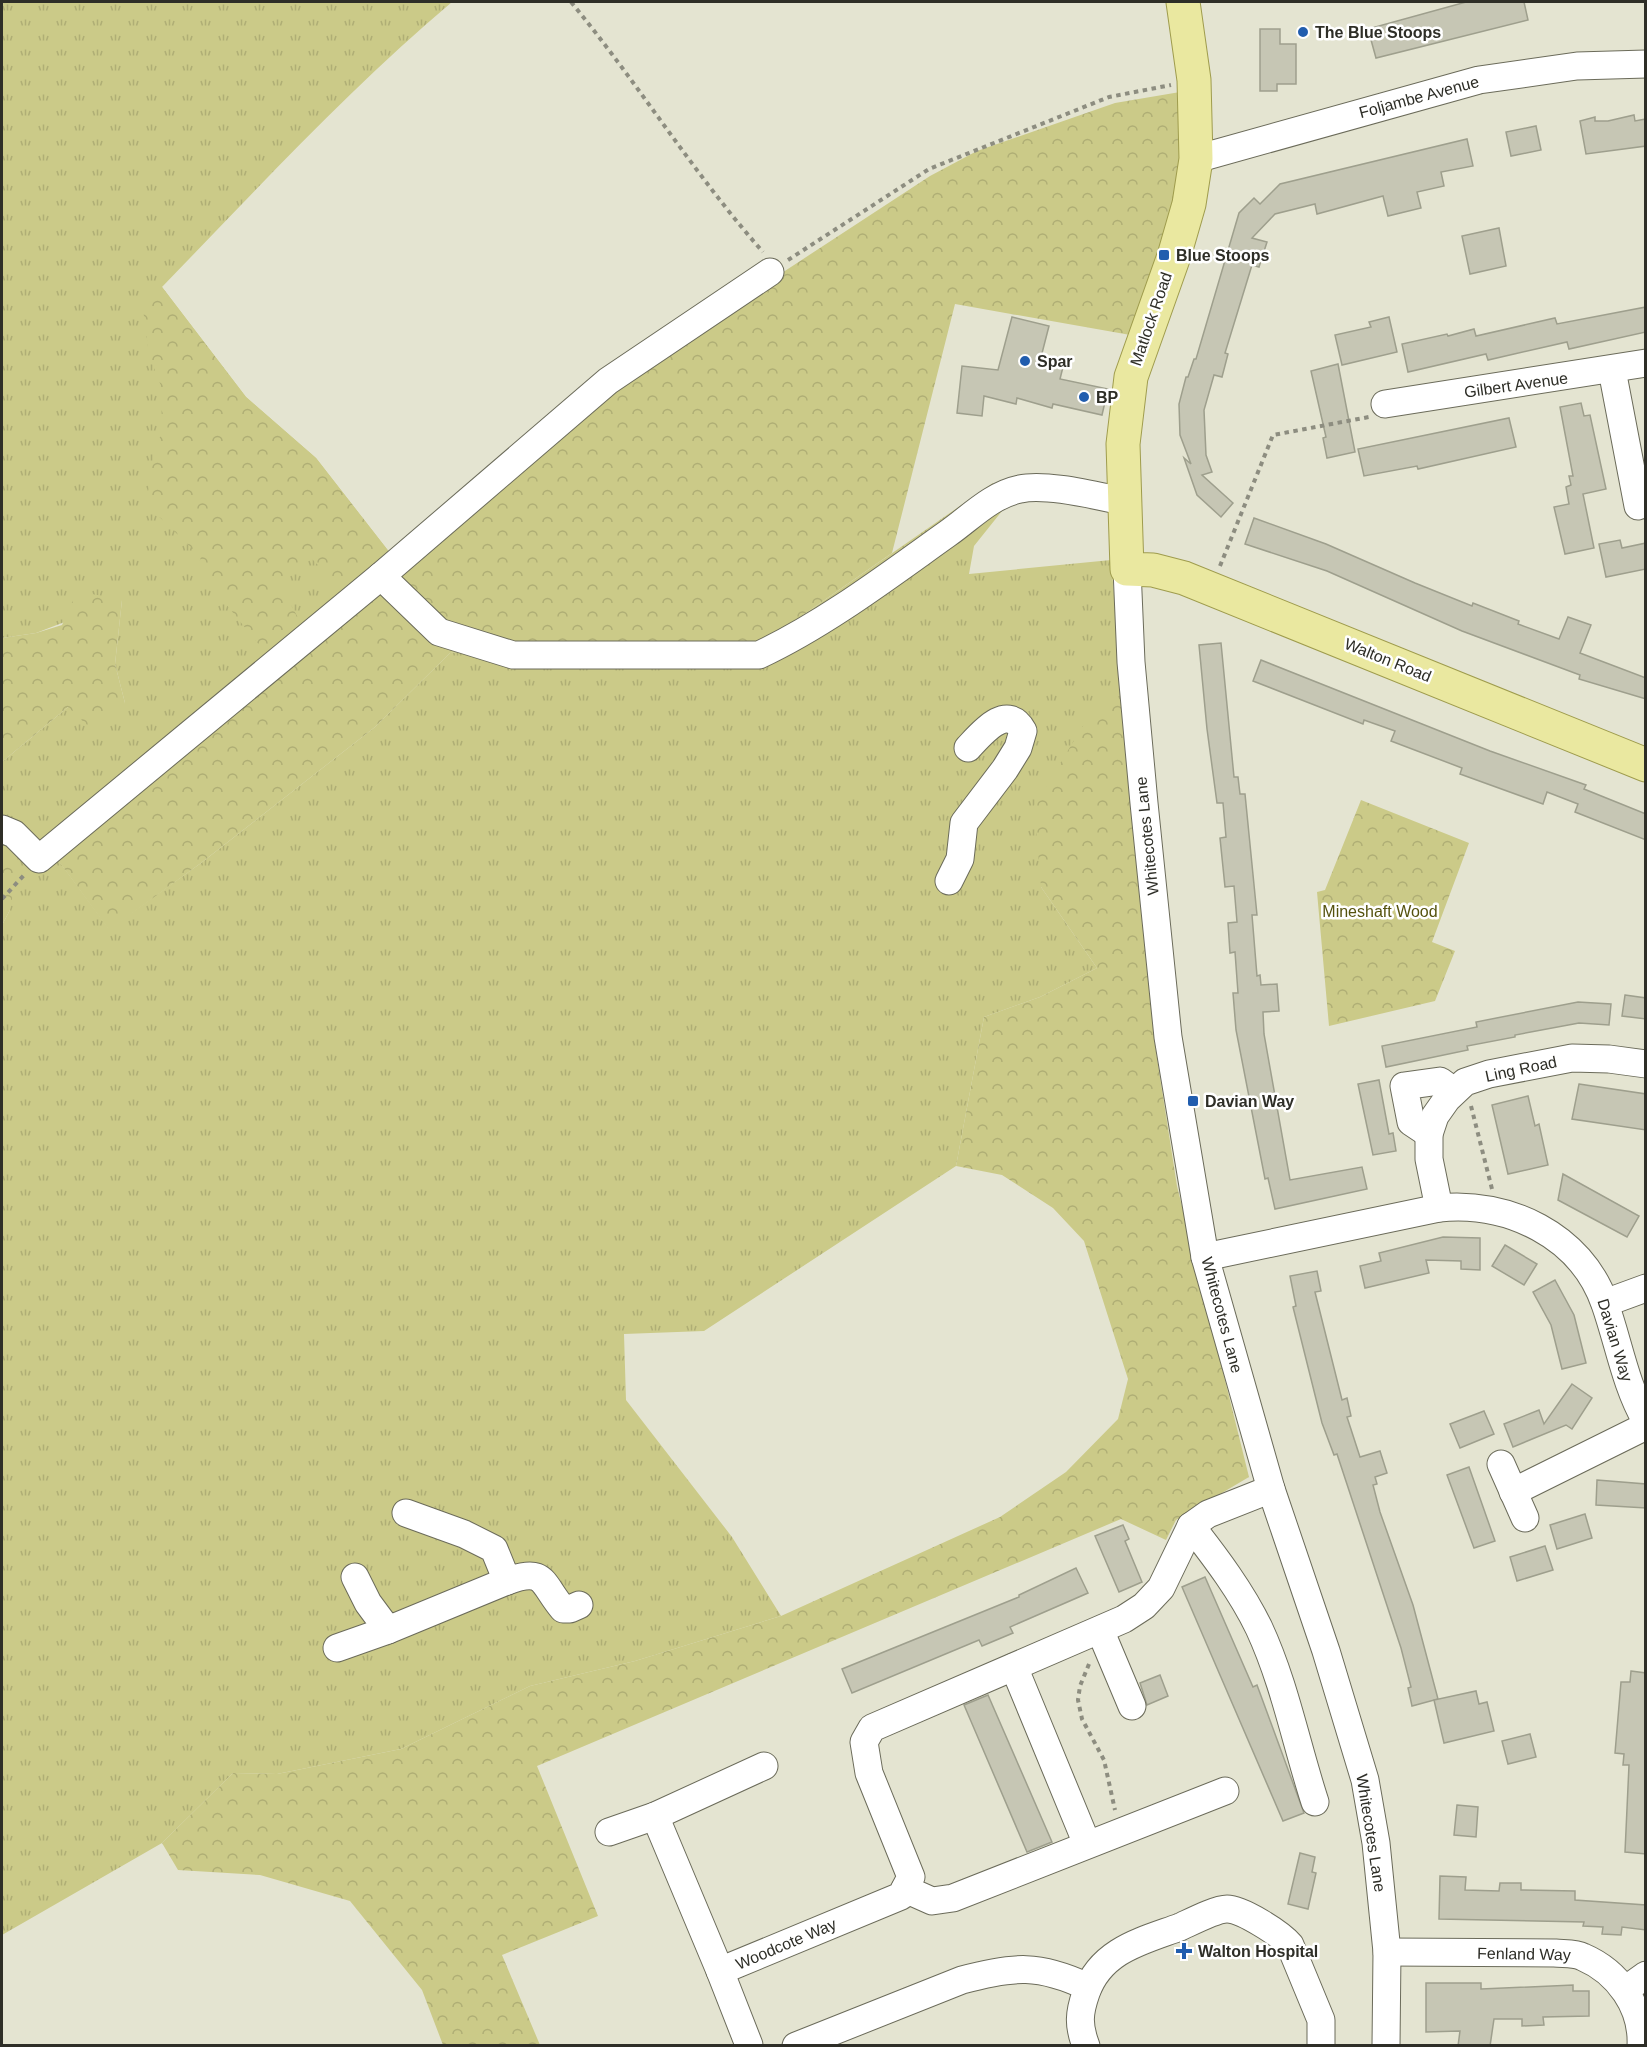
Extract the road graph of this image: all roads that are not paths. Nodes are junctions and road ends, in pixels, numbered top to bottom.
1 (1183, 2) edge
2 (1646, 64) edge
3 (1196, 159) junction
4 (770, 272) road end
5 (1646, 363) edge
6 (1612, 370) junction
7 (1385, 404) road end
8 (1124, 501) junction
9 (1638, 506) dead end
10 (1127, 569) junction
11 (381, 576) junction
12 (968, 748) dead end
13 (1646, 765) edge
14 (2, 829) edge
15 (949, 882) dead end
16 (1646, 1064) edge
17 (1460, 1086) junction
18 (1429, 1134) junction
19 (1438, 1208) junction
20 (1205, 1257) junction
21 (1646, 1288) edge
22 (1605, 1303) junction
23 (1646, 1423) edge
24 (1501, 1464) dead end
25 (1271, 1489) junction
26 (1513, 1492) junction
27 (406, 1513) dead end
28 (1525, 1518) dead end
29 (1191, 1526) junction
30 (355, 1577) dead end
31 (507, 1581) junction
32 (579, 1605) dead end
33 (388, 1630) junction
34 (1094, 1632) junction
35 (337, 1648) dead end
36 (1014, 1667) junction
37 (1132, 1706) dead end
38 (764, 1766) dead end
39 (1225, 1791) dead end
40 (1315, 1802) dead end
41 (655, 1816) junction
42 (609, 1832) dead end
43 (1087, 1844) junction
44 (905, 1889) junction
45 (1387, 1952) junction
46 (720, 1971) junction
47 (1635, 1983) edge
48 (1088, 1987) junction
49 (749, 2045) edge
50 (796, 2046) edge
51 (1086, 2046) edge
52 (1321, 2046) edge
53 (1386, 2046) edge
54 (1641, 2046) edge

1 - 3 main road, Matlock Road
2 - 3 street, Foljambe Avenue
3 - 8 main road, Matlock Road
4 - 11 street
5 - 6 street, Gilbert Avenue
6 - 7 street, Gilbert Avenue
6 - 9 street
8 - 10 main road, Matlock Road
8 - 11 street
10 - 13 main road, Walton Road
10 - 20 street, Whitecotes Lane
11 - 14 street
12 - 15 street
16 - 17 street, Ling Road
17 - 18 street
17 - 18 street
18 - 19 street
19 - 20 street, Davian Way
19 - 22 street, Davian Way
20 - 25 street, Whitecotes Lane
21 - 22 street
22 - 23 street, Davian Way
23 - 26 street
24 - 26 street
25 - 29 street
25 - 45 street, Whitecotes Lane
26 - 28 street
27 - 31 street
29 - 34 street
29 - 40 street
30 - 33 street
31 - 32 street
31 - 33 street
33 - 35 street
34 - 36 street
34 - 37 street
36 - 43 street
36 - 44 street
38 - 41 street
39 - 43 street
41 - 42 street
41 - 46 street, Woodcote Way
43 - 44 street
44 - 46 street, Woodcote Way
45 - 47 street, Fenland Way
45 - 53 street, Whitecotes Lane
46 - 49 street
47 - 54 street, Fenland Way
48 - 50 street
48 - 51 street
48 - 52 street

